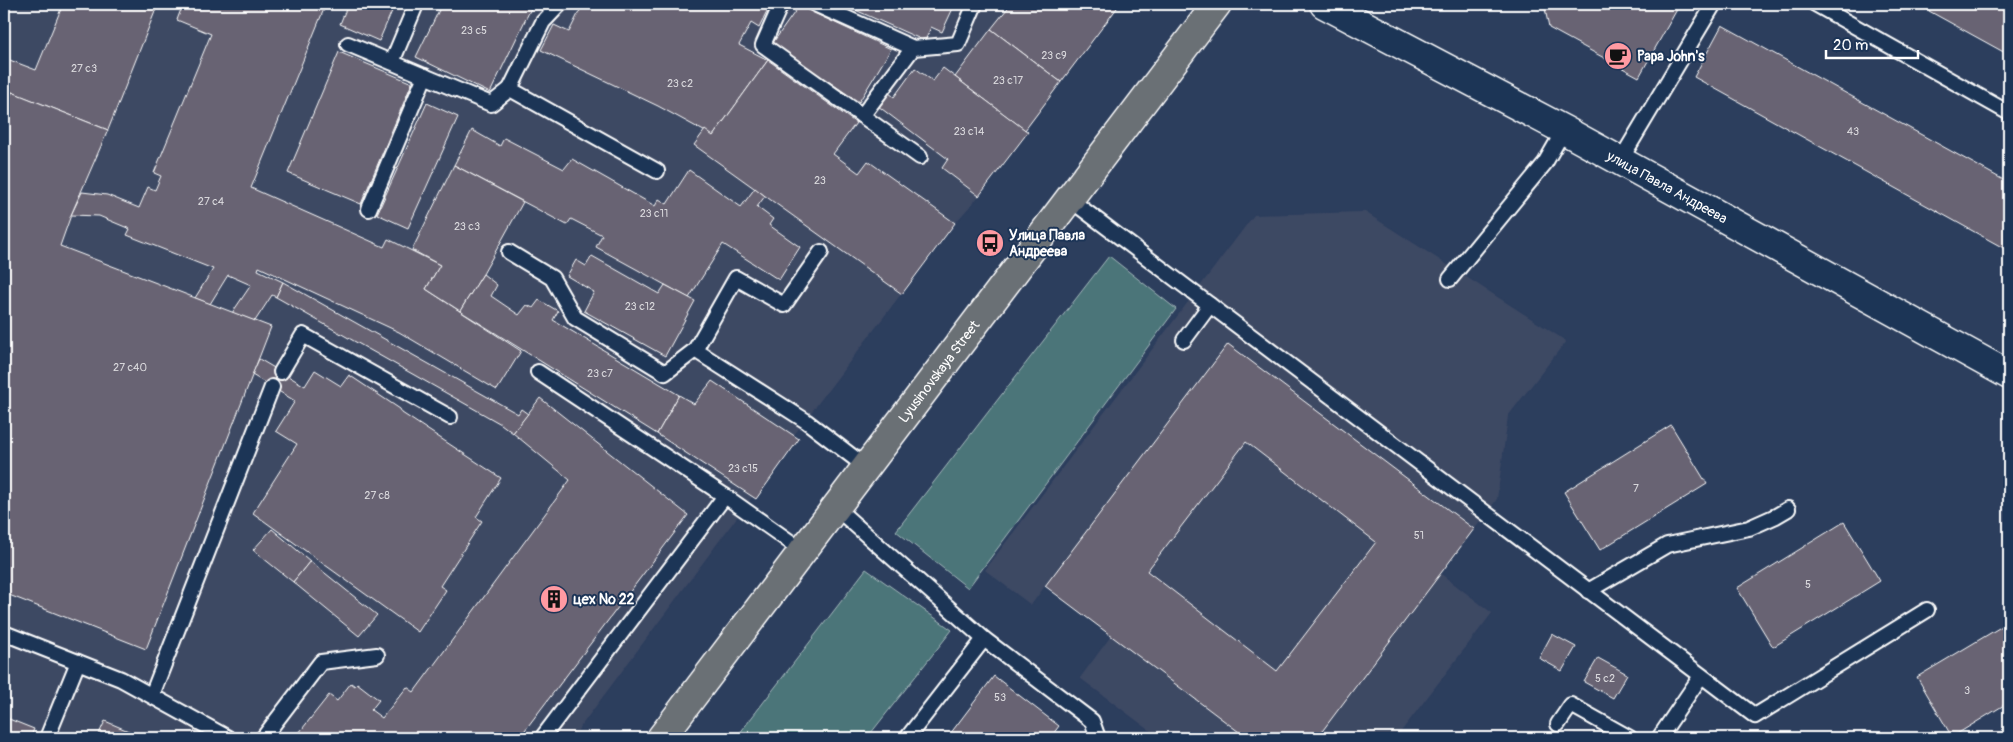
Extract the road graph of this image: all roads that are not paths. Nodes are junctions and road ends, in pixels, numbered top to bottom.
1 (560, 4) edge
2 (781, 4) edge
3 (815, 4) edge
4 (975, 4) edge
5 (1217, 4) edge
6 (1324, 4) edge
7 (1714, 4) edge
8 (1815, 4) edge
9 (415, 7) dead end
10 (348, 44) dead end
11 (913, 48) junction
12 (392, 62) junction
13 (425, 76) junction
14 (510, 89) junction
15 (2009, 113) edge
16 (862, 116) junction
17 (1564, 130) junction
18 (920, 157) dead end
19 (1620, 161) junction
20 (657, 171) dead end
21 (1068, 198) junction
22 (368, 209) dead end
23 (509, 252) dead end
24 (822, 252) dead end
25 (1450, 279) dead end
26 (1210, 305) junction
27 (1184, 340) dead end
28 (695, 350) junction
29 (281, 372) dead end
30 (538, 372) dead end
31 (2009, 375) edge
32 (272, 387) dead end
33 (450, 417) dead end
34 (866, 468) junction
35 (725, 496) junction
36 (835, 507) junction
37 (1788, 509) dead end
38 (803, 551) junction
39 (1588, 591) junction
40 (1927, 610) dead end
41 (4, 633) edge
42 (984, 639) junction
43 (377, 655) dead end
44 (78, 662) junction
45 (1702, 676) junction
46 (152, 695) junction
47 (1558, 724) dead end
48 (47, 738) edge
49 (228, 738) edge
50 (262, 738) edge
51 (542, 738) edge
52 (661, 738) edge
53 (907, 738) edge
54 (1098, 738) edge
55 (1630, 738) edge
56 (1658, 738) edge

1 - 14 lane
2 - 16 lane
3 - 11 lane
4 - 11 lane
5 - 21 main road, Lyusinovskaya Street
6 - 17 street, улица Павла Андреева
7 - 19 lane
8 - 15 lane
9 - 12 lane
10 - 12 lane
11 - 16 lane
12 - 13 lane
13 - 14 lane
13 - 22 lane
14 - 20 lane
16 - 18 lane
17 - 19 street, улица Павла Андреева
17 - 25 lane
19 - 31 street, улица Павла Андреева
21 - 26 lane
21 - 34 main road, Lyusinovskaya Street
23 - 28 lane
24 - 28 lane
26 - 27 lane
26 - 39 lane
28 - 34 lane
29 - 33 lane
30 - 35 lane
32 - 46 lane
34 - 36 main road, Lyusinovskaya Street
35 - 38 lane
35 - 51 lane
36 - 38 main road, Lyusinovskaya Street
36 - 42 lane
37 - 39 lane
38 - 52 main road, Lyusinovskaya Street
39 - 45 lane
40 - 45 lane
41 - 44 lane
42 - 53 lane
42 - 54 lane
43 - 50 lane
44 - 46 lane
44 - 48 lane
45 - 56 lane
46 - 49 lane
47 - 55 lane

